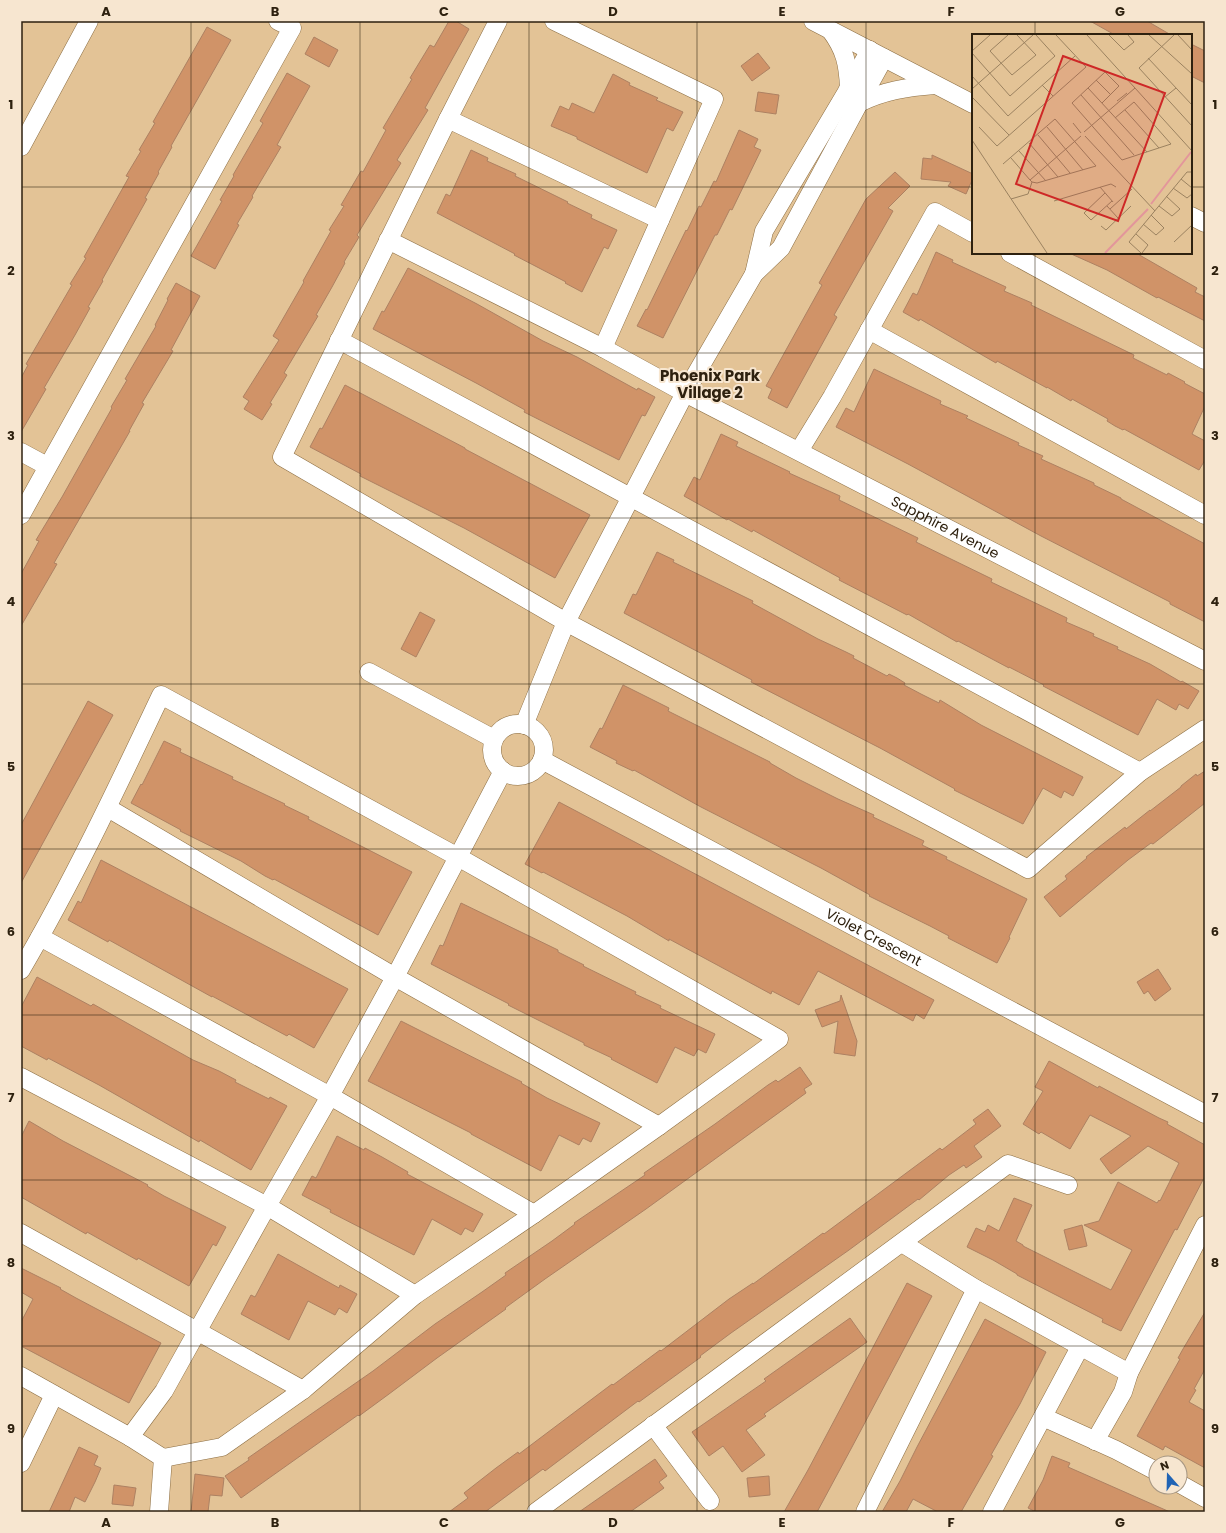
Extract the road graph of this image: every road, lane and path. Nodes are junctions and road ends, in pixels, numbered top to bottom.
1 (89, 21) edge
2 (278, 21) edge
3 (498, 21) edge
4 (554, 21) edge
5 (813, 21) edge
6 (831, 30) junction
7 (877, 54) junction
8 (935, 85) junction
9 (849, 88) junction
10 (858, 103) junction
11 (972, 104) edge
12 (448, 119) junction
13 (21, 147) edge
14 (1192, 216) edge
15 (660, 220) junction
16 (1205, 223) edge
17 (972, 232) edge
18 (388, 240) junction
19 (1012, 254) edge
20 (754, 274) junction
21 (869, 330) junction
22 (339, 340) junction
23 (603, 348) junction
24 (1205, 360) edge
25 (685, 393) junction
26 (799, 451) junction
27 (21, 452) edge
28 (47, 466) junction
29 (631, 497) junction
30 (21, 515) edge
31 (1205, 515) edge
32 (566, 622) junction
33 (1205, 660) edge
34 (370, 672) dead end
35 (524, 725) junction
36 (1205, 729) edge
37 (494, 740) junction
38 (542, 760) junction
39 (503, 771) junction
40 (1140, 772) junction
41 (108, 808) junction
42 (458, 857) junction
43 (40, 937) junction
44 (21, 970) edge
45 (395, 977) junction
46 (21, 1077) edge
47 (330, 1096) junction
48 (1205, 1114) edge
49 (659, 1126) junction
50 (1068, 1184) dead end
51 (266, 1206) junction
52 (534, 1214) junction
53 (1205, 1225) edge
54 (21, 1233) edge
55 (902, 1243) junction
56 (976, 1288) junction
57 (415, 1295) junction
58 (197, 1332) junction
59 (1080, 1347) junction
60 (1129, 1374) junction
61 (21, 1376) edge
62 (303, 1390) junction
63 (54, 1395) junction
64 (1043, 1417) junction
65 (653, 1426) junction
66 (130, 1437) junction
67 (1095, 1441) junction
68 (163, 1458) junction
69 (21, 1463) edge
70 (1148, 1467) edge
71 (1188, 1488) edge
72 (1205, 1498) edge
73 (710, 1501) dead end
74 (546, 1509) edge
75 (159, 1512) edge
76 (864, 1512) edge
77 (992, 1512) edge

1 - 13 street
2 - 28 street
3 - 12 street
4 - 15 street
5 - 6 street
6 - 7 street
6 - 9 street
7 - 8 street
7 - 9 street
7 - 10 street
8 - 10 street
8 - 11 street
9 - 20 street
10 - 20 street
12 - 15 street
12 - 18 street
14 - 16 street
15 - 23 street
17 - 21 street
18 - 22 street
18 - 23 street, Sapphire Avenue
19 - 24 street
20 - 25 street
21 - 26 street
21 - 31 street
22 - 29 street
22 - 32 street
23 - 25 street, Sapphire Avenue
25 - 26 street, Sapphire Avenue
25 - 29 street
26 - 33 street, Sapphire Avenue
27 - 28 street
28 - 30 street
29 - 32 street
29 - 40 street
32 - 35 street
32 - 40 street
34 - 37 street
35 - 37 street
35 - 38 street
36 - 40 street
37 - 39 street
38 - 39 street
38 - 48 street, Violet Crescent
39 - 42 street
41 - 42 street
41 - 43 street
41 - 45 street
42 - 45 street
42 - 49 street
43 - 44 street
43 - 47 street
45 - 47 street
45 - 49 street
46 - 51 street
47 - 51 street
47 - 52 street
49 - 52 street
50 - 55 street
51 - 57 street
51 - 58 street
52 - 57 street
53 - 60 street
54 - 58 street
55 - 56 street
55 - 65 street
56 - 59 street
56 - 76 street
57 - 62 street
58 - 62 street
58 - 66 street
59 - 60 street
59 - 64 street
60 - 67 street
61 - 63 street
62 - 68 street
63 - 66 street
63 - 69 street
64 - 67 street
64 - 77 street
65 - 73 street
65 - 74 street
66 - 68 street
67 - 70 street
68 - 75 street
71 - 72 street

